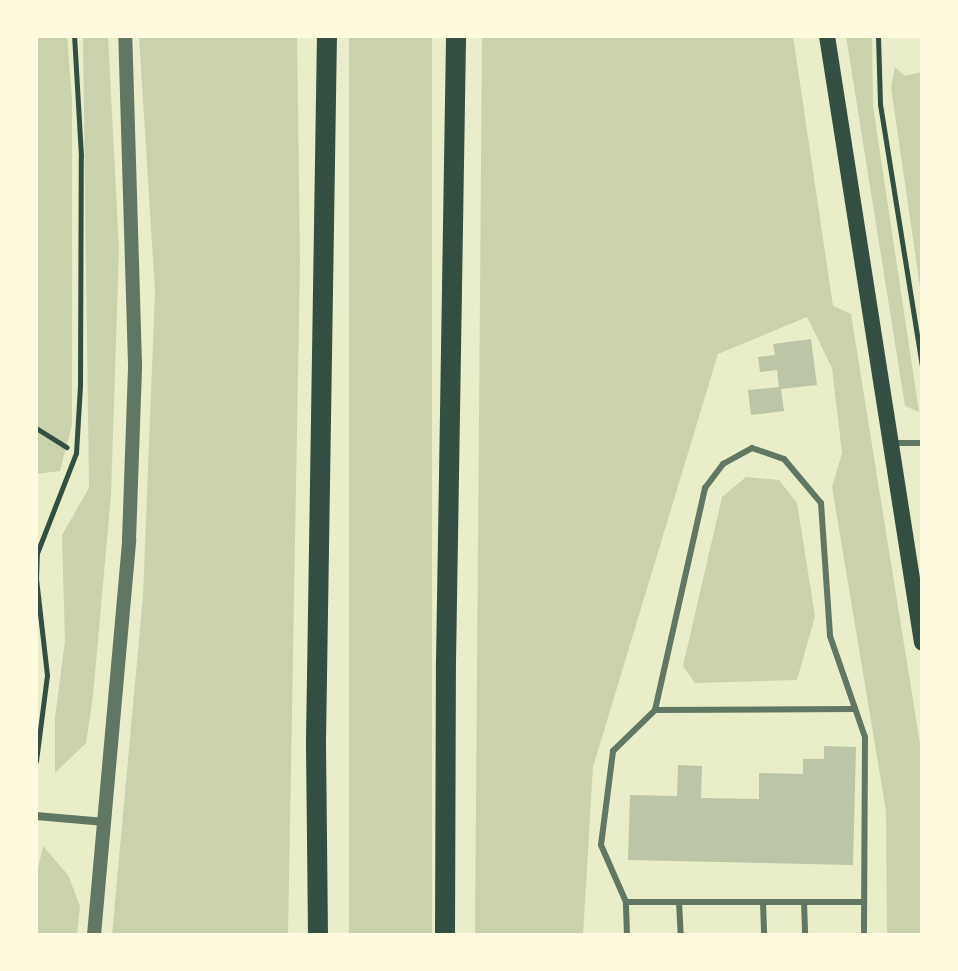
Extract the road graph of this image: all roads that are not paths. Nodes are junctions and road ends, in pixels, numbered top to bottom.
1 (125, 36) edge
2 (327, 36) edge
3 (456, 36) edge
4 (827, 36) edge
5 (890, 443) junction
6 (922, 443) edge
7 (922, 643) edge
8 (855, 709) junction
9 (655, 710) junction
10 (36, 816) edge
11 (105, 822) junction
12 (626, 902) junction
13 (679, 902) junction
14 (763, 902) junction
15 (804, 902) junction
16 (864, 902) junction
17 (94, 935) edge
18 (318, 935) edge
19 (445, 935) edge
20 (627, 935) edge
21 (681, 935) edge
22 (764, 935) edge
23 (805, 935) edge
24 (864, 935) edge

1 - 11 street
2 - 18 highway
3 - 19 highway
4 - 5 main road
5 - 6 lane
5 - 7 main road
8 - 9 lane
8 - 9 lane
8 - 16 lane
9 - 12 lane
10 - 11 street
11 - 17 street
12 - 13 lane
12 - 20 lane
13 - 14 lane
13 - 21 lane
14 - 15 lane
14 - 22 lane
15 - 16 lane
15 - 23 lane
16 - 24 lane

